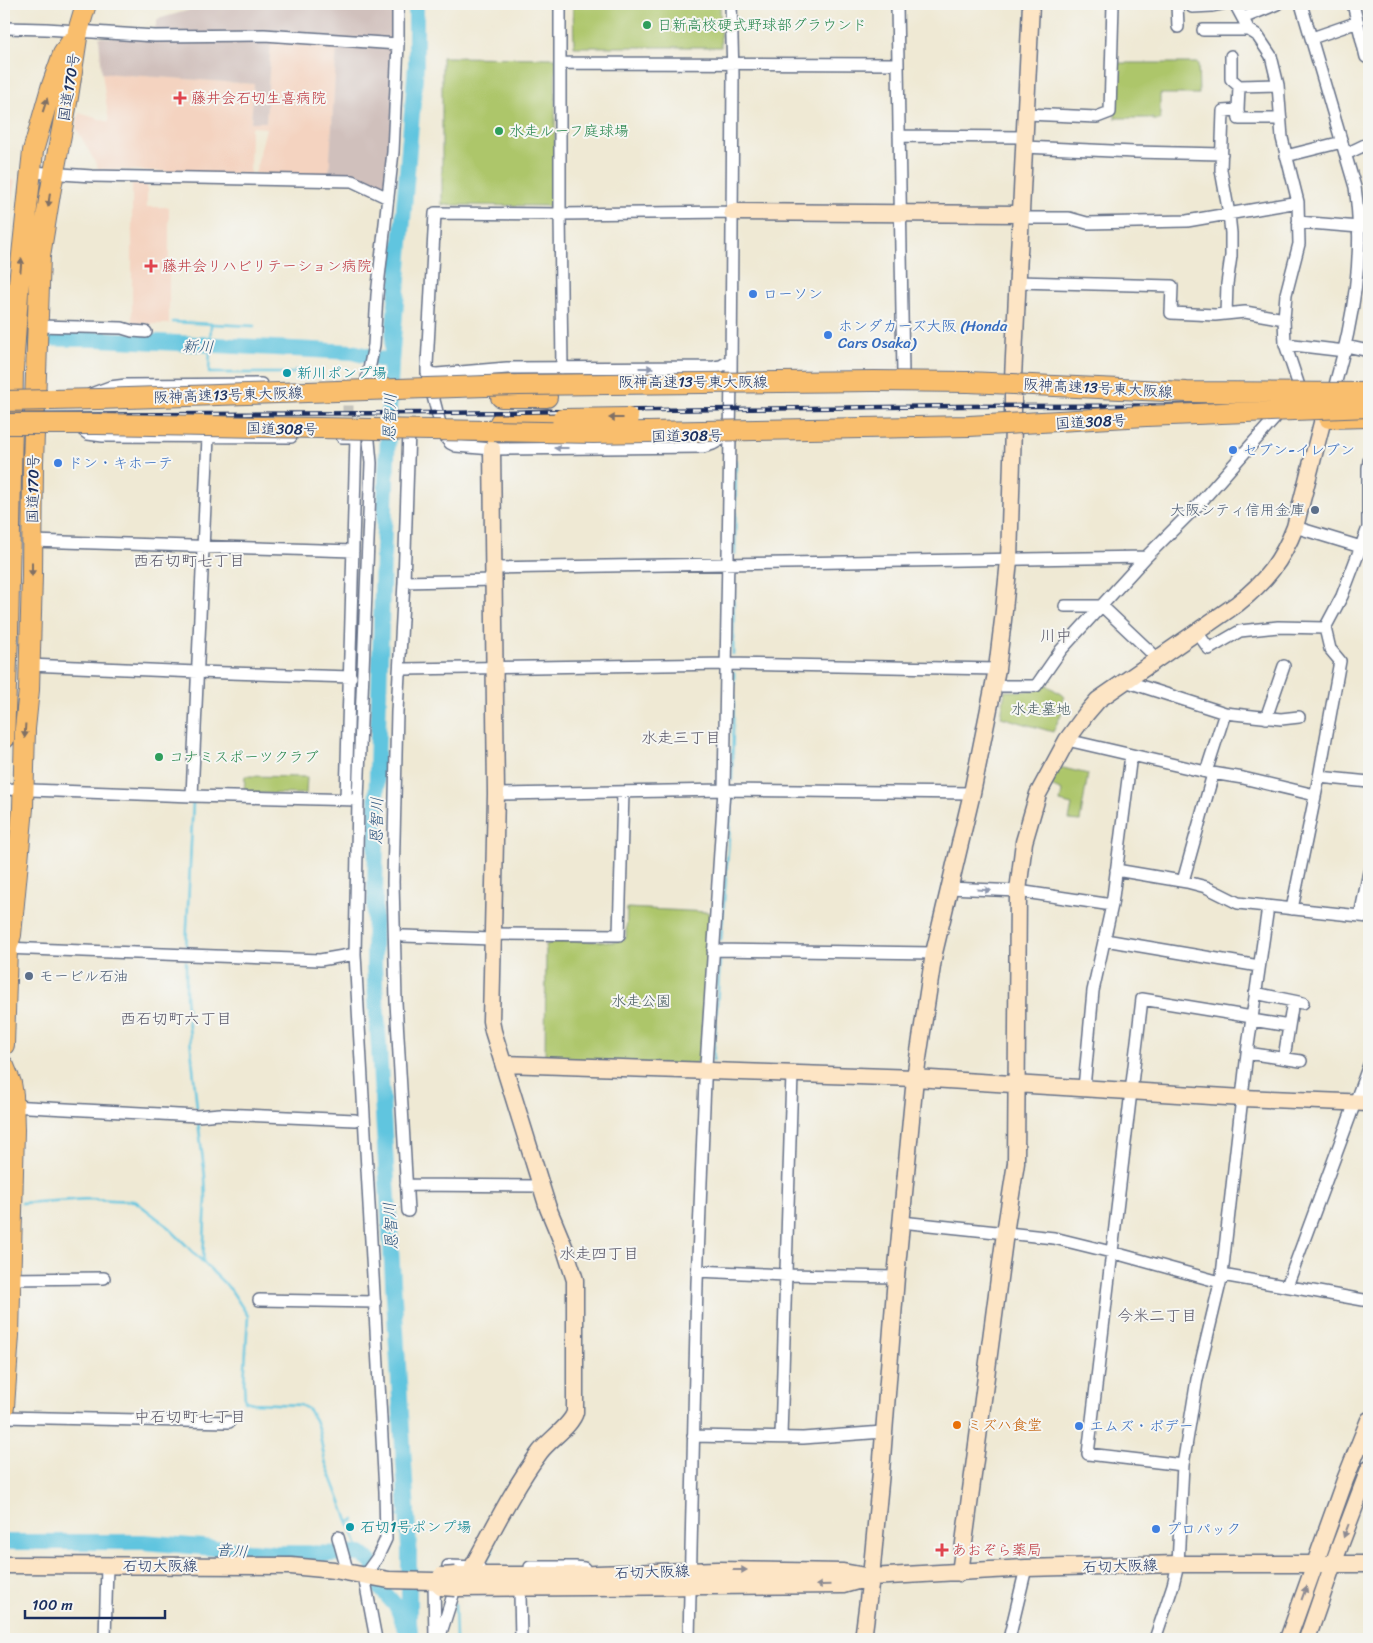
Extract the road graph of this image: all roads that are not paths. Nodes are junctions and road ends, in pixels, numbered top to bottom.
1 (86, 4) edge
2 (398, 4) edge
3 (560, 4) edge
4 (731, 4) edge
5 (897, 4) edge
6 (1031, 4) edge
7 (1113, 4) edge
8 (1177, 4) edge
9 (1222, 4) edge
10 (1235, 4) edge
11 (1277, 4) edge
12 (1302, 4) edge
13 (1353, 4) edge
14 (1192, 7) dead end
15 (1242, 18) junction
16 (1358, 22) junction
17 (1178, 27) dead end
18 (4, 28) edge
19 (1203, 30) dead end
20 (1249, 30) junction
21 (78, 31) junction
22 (1312, 38) junction
23 (398, 44) junction
24 (1231, 56) dead end
25 (1366, 57) dead end
26 (561, 63) junction
27 (732, 63) junction
28 (898, 64) junction
29 (1278, 85) junction
30 (1239, 86) junction
31 (1238, 110) junction
32 (1026, 114) junction
33 (1281, 119) junction
34 (900, 136) junction
35 (1024, 142) junction
36 (1342, 142) junction
37 (1369, 143) edge
38 (1222, 154) junction
39 (1346, 154) junction
40 (1286, 156) junction
41 (31, 172) junction
42 (54, 174) junction
43 (388, 198) junction
44 (1298, 202) junction
45 (732, 212) junction
46 (901, 213) junction
47 (560, 214) junction
48 (1230, 214) junction
49 (1020, 216) junction
50 (1298, 222) junction
51 (1359, 227) junction
52 (1017, 282) junction
53 (1226, 314) junction
54 (1284, 319) junction
55 (10, 330) edge
56 (146, 332) dead end
57 (37, 334) junction
58 (1285, 344) junction
59 (1345, 348) junction
60 (1369, 351) edge
61 (562, 368) junction
62 (731, 369) junction
63 (427, 373) junction
64 (702, 373) junction
65 (903, 376) junction
66 (1013, 378) junction
67 (1335, 385) junction
68 (1369, 385) edge
69 (1299, 386) junction
70 (365, 390) junction
71 (501, 390) junction
72 (1188, 392) junction
73 (1369, 393) edge
74 (91, 394) junction
75 (14, 397) edge
76 (1369, 407) edge
77 (1146, 416) junction
78 (1369, 417) edge
79 (1275, 418) junction
80 (1324, 418) junction
81 (1013, 427) junction
82 (14, 428) edge
83 (80, 428) junction
84 (385, 430) junction
85 (498, 435) junction
86 (729, 436) junction
87 (208, 437) junction
88 (1369, 464) edge
89 (7, 502) edge
90 (1295, 527) junction
91 (32, 541) junction
92 (202, 545) junction
93 (1361, 546) junction
94 (354, 551) junction
95 (1146, 557) junction
96 (1009, 560) junction
97 (728, 564) junction
98 (494, 574) junction
99 (404, 582) junction
100 (1065, 606) dead end
101 (1102, 606) junction
102 (1325, 628) junction
103 (1197, 632) junction
104 (6, 633) edge
105 (1158, 659) junction
106 (727, 664) junction
107 (29, 665) junction
108 (1284, 666) dead end
109 (494, 667) junction
110 (405, 669) dead end
111 (997, 669) junction
112 (197, 672) junction
113 (351, 677) junction
114 (1125, 681) junction
115 (993, 686) junction
116 (1225, 713) junction
117 (1299, 717) dead end
118 (1266, 718) junction
119 (4, 739) edge
120 (1067, 740) junction
121 (1131, 754) junction
122 (1210, 773) junction
123 (1319, 776) junction
124 (1369, 782) edge
125 (14, 789) edge
126 (724, 790) junction
127 (623, 792) junction
128 (972, 793) junction
129 (496, 794) junction
130 (1315, 794) junction
131 (192, 796) junction
132 (352, 799) junction
133 (4, 860) edge
134 (1116, 870) junction
135 (1369, 872) edge
136 (1183, 881) junction
137 (4, 884) edge
138 (950, 888) junction
139 (1018, 891) junction
140 (1112, 905) junction
141 (1268, 907) junction
142 (1292, 909) junction
143 (1365, 917) edge
144 (403, 936) dead end
145 (492, 937) junction
146 (1105, 940) junction
147 (5, 945) edge
148 (713, 950) junction
149 (934, 953) junction
150 (355, 954) junction
151 (1259, 966) junction
152 (1255, 994) junction
153 (1252, 1019) junction
154 (1289, 1026) junction
155 (4, 1045) edge
156 (1247, 1052) junction
157 (1284, 1058) junction
158 (1301, 1061) dead end
159 (504, 1064) junction
160 (1369, 1065) edge
161 (4, 1066) edge
162 (705, 1072) junction
163 (792, 1074) junction
164 (914, 1078) junction
165 (1016, 1084) junction
166 (1084, 1088) junction
167 (1130, 1091) junction
168 (1243, 1098) junction
169 (1362, 1103) edge
170 (8, 1106) edge
171 (355, 1120) dead end
172 (4, 1138) edge
173 (406, 1185) junction
174 (541, 1186) junction
175 (4, 1187) edge
176 (408, 1211) dead end
177 (901, 1222) junction
178 (1005, 1233) junction
179 (1111, 1252) junction
180 (697, 1271) junction
181 (786, 1275) junction
182 (896, 1277) junction
183 (104, 1278) dead end
184 (1221, 1278) junction
185 (10, 1279) junction
186 (1287, 1286) junction
187 (259, 1300) dead end
188 (1369, 1301) edge
189 (375, 1302) junction
190 (4, 1407) edge
191 (4, 1417) edge
192 (1369, 1420) edge
193 (229, 1422) dead end
194 (884, 1432) junction
195 (693, 1436) junction
196 (781, 1437) junction
197 (1183, 1465) junction
198 (1369, 1469) edge
199 (340, 1542) dead end
200 (1178, 1564) junction
201 (1315, 1564) junction
202 (1333, 1564) junction
203 (1369, 1564) edge
204 (4, 1565) edge
205 (107, 1566) junction
206 (473, 1566) junction
207 (1026, 1568) junction
208 (353, 1570) junction
209 (960, 1573) junction
210 (613, 1574) junction
211 (871, 1578) junction
212 (691, 1579) junction
213 (444, 1583) junction
214 (520, 1594) junction
215 (105, 1639) edge
216 (376, 1639) edge
217 (435, 1639) edge
218 (439, 1639) edge
219 (520, 1639) edge
220 (690, 1639) edge
221 (863, 1639) edge
222 (1009, 1639) edge
223 (1155, 1639) edge
224 (1288, 1639) edge
225 (1307, 1639) edge

1 - 21 highway, 国道170号
2 - 23 street
3 - 26 street
4 - 27 street
5 - 28 street
6 - 32 street
7 - 32 street
8 - 17 street
9 - 14 street
10 - 15 street
11 - 15 street
12 - 22 street
13 - 16 street
15 - 20 street
16 - 22 street
16 - 25 street
18 - 21 street
19 - 20 street
20 - 29 street
21 - 23 street
41 -> 21 highway, 国道170号
21 - 42 highway, 国道170号
22 - 36 street
23 - 43 street
24 - 30 street
26 - 27 street
26 - 47 street
27 - 28 street
27 - 45 street
28 - 34 street
29 - 30 street
29 - 33 street
30 - 31 street
31 - 33 street
31 - 38 street
32 - 35 street
33 - 40 street
34 - 35 street
34 - 46 street
35 - 38 street
35 - 49 street
36 - 39 street
36 - 40 street
37 - 39 street
38 - 48 street
39 - 51 street
40 - 44 street
41 - 42 street
55 -> 41 highway, 国道170号
42 - 43 street
42 -> 57 highway, 国道170号
43 - 70 street
44 - 48 street
44 - 50 street
45 - 46 street
45 - 47 street
45 - 62 street
46 - 49 street
46 - 65 street
47 - 61 street
47 - 63 street
48 - 49 street
48 - 53 street
49 - 52 street
50 - 51 street
50 - 54 street
51 - 59 street
52 - 53 street
52 - 66 street
53 - 54 street
54 - 58 street
55 - 75 highway, 国道170号
56 - 57 street
57 - 75 highway, 国道170号
58 - 59 street
58 - 69 street
59 - 60 street
59 - 67 street
61 - 63 street
61 -> 64 street
62 - 64 highway
62 - 65 highway
62 - 86 street
63 - 85 street
64 - 71 highway
65 - 66 highway
66 - 69 highway
66 - 81 street
67 - 68 highway
67 - 69 highway
67 - 80 street
70 - 71 highway, bridge
70 - 74 highway
70 - 74 street
70 - 75 highway
71 - 72 highway, bridge
72 - 73 highway, 阪神高速13号東大阪線, bridge
72 - 75 highway, 阪神高速13号東大阪線, bridge
74 - 75 highway
75 - 82 highway, 国道170号
76 - 77 highway, 阪神高速13号東大阪線, bridge
77 - 82 highway, 阪神高速13号東大阪線, bridge
77 -> 85 highway, bridge
78 - 80 highway, 国道308号
79 - 80 highway, 国道308号
79 - 81 highway, 国道308号
79 - 95 street
80 - 90 street
81 - 86 highway, 国道308号
81 - 96 street
82 - 83 highway, 国道308号
82 - 89 highway, 国道170号
82 - 91 highway, 国道170号
83 - 84 highway, 国道308号
83 - 87 street
84 - 85 highway, 国道308号, bridge
84 - 99 street
84 - 132 street
86 -> 85 highway, 国道308号
85 - 98 street
86 - 97 street
87 - 92 street
87 - 94 street
88 - 93 street
89 - 104 highway, 国道170号
90 - 93 street
90 - 103 street
91 - 92 street
91 -> 107 highway, 国道170号
92 - 94 street
92 - 112 street
93 - 102 street
94 - 113 street
95 - 96 street
95 - 101 street
96 - 97 street
96 - 111 street
97 - 98 street
97 - 106 street
98 - 99 street
98 - 109 street
99 - 173 street
100 - 101 street
101 - 105 street
101 - 115 street
102 - 103 street
102 - 123 street
103 - 105 street
104 - 119 highway, 国道170号
105 - 114 street
106 - 109 street
106 - 111 street
106 - 126 street
107 - 112 street
107 -> 125 highway, 国道170号
108 - 118 street
109 - 110 street
109 - 129 street
111 - 115 street
112 - 113 street
112 - 131 street
113 - 132 street
114 - 116 street
114 - 120 street
115 - 128 street
116 - 118 street
116 - 122 street
117 - 118 street
120 - 121 street
120 - 139 street
121 - 122 street
121 - 134 street
122 - 130 street
122 - 136 street
123 - 124 street
123 - 130 street
125 - 131 street
125 - 147 highway, 国道170号
126 - 127 street
126 - 128 street
126 - 148 street
127 - 129 street
127 - 145 street
128 - 138 street
129 - 145 street
130 - 142 street
131 - 132 street
132 - 150 street
133 - 137 highway
134 - 136 street
134 - 140 street
135 - 143 street
136 - 141 street
138 -> 139 street
138 - 149 street
139 - 140 street
139 - 165 street
140 - 146 street
141 - 142 street
141 - 151 street
142 - 143 street
144 - 145 street
145 - 159 street
146 - 151 street
146 - 166 street
147 - 150 street
147 - 155 highway, 国道170号
148 - 149 street
148 - 162 street
149 - 164 street
150 - 189 street
151 - 152 street
152 - 153 street
152 - 154 street
153 - 154 street
153 - 156 street
153 - 167 street
154 - 157 street
156 - 157 street
156 - 168 street
157 - 158 street
159 - 162 street
159 - 174 street
160 - 169 street
161 - 170 highway
162 - 163 street
162 - 180 street
163 - 164 street
163 - 181 street
164 - 165 street
164 - 177 street
165 - 166 street
165 - 178 street
166 - 167 street
167 - 168 street
167 - 179 street
168 - 169 street
168 - 184 street
169 - 186 street
170 - 171 street
170 - 185 highway
172 - 175 highway
173 - 174 street
173 - 176 street
174 - 206 street
177 - 178 street
177 - 182 street
178 - 179 street
178 - 209 street
179 - 184 street
179 - 197 street
180 - 181 street
180 - 195 street
181 - 182 street
181 - 196 street
182 - 194 street
183 - 185 street
184 - 186 street
184 - 197 street
185 - 190 highway
186 - 188 street
187 - 189 street
189 - 208 street
191 - 193 street
192 - 201 street
194 - 196 street
194 - 211 street
195 - 196 street
195 - 212 street
197 - 200 street
198 -> 202 street
199 - 208 street
200 - 201 street, 石切大阪線
200 - 207 street, 石切大阪線
200 - 223 street
201 - 202 street, 石切大阪線
224 -> 201 street
202 - 203 street, 石切大阪線
202 - 225 street
204 - 205 street, 石切大阪線
205 - 208 street, 石切大阪線
205 - 215 street
206 - 210 street
206 - 213 street
207 - 209 street, 石切大阪線
207 - 222 street
208 - 213 street, 石切大阪線
208 - 216 street
209 - 211 street, 石切大阪線
210 - 212 street, 石切大阪線
210 - 213 street, 石切大阪線
211 - 212 street, 石切大阪線
211 - 221 street
212 - 213 street, 石切大阪線
212 - 214 street
212 - 220 street
213 - 214 street
213 - 217 street
213 - 218 street
214 - 219 street

